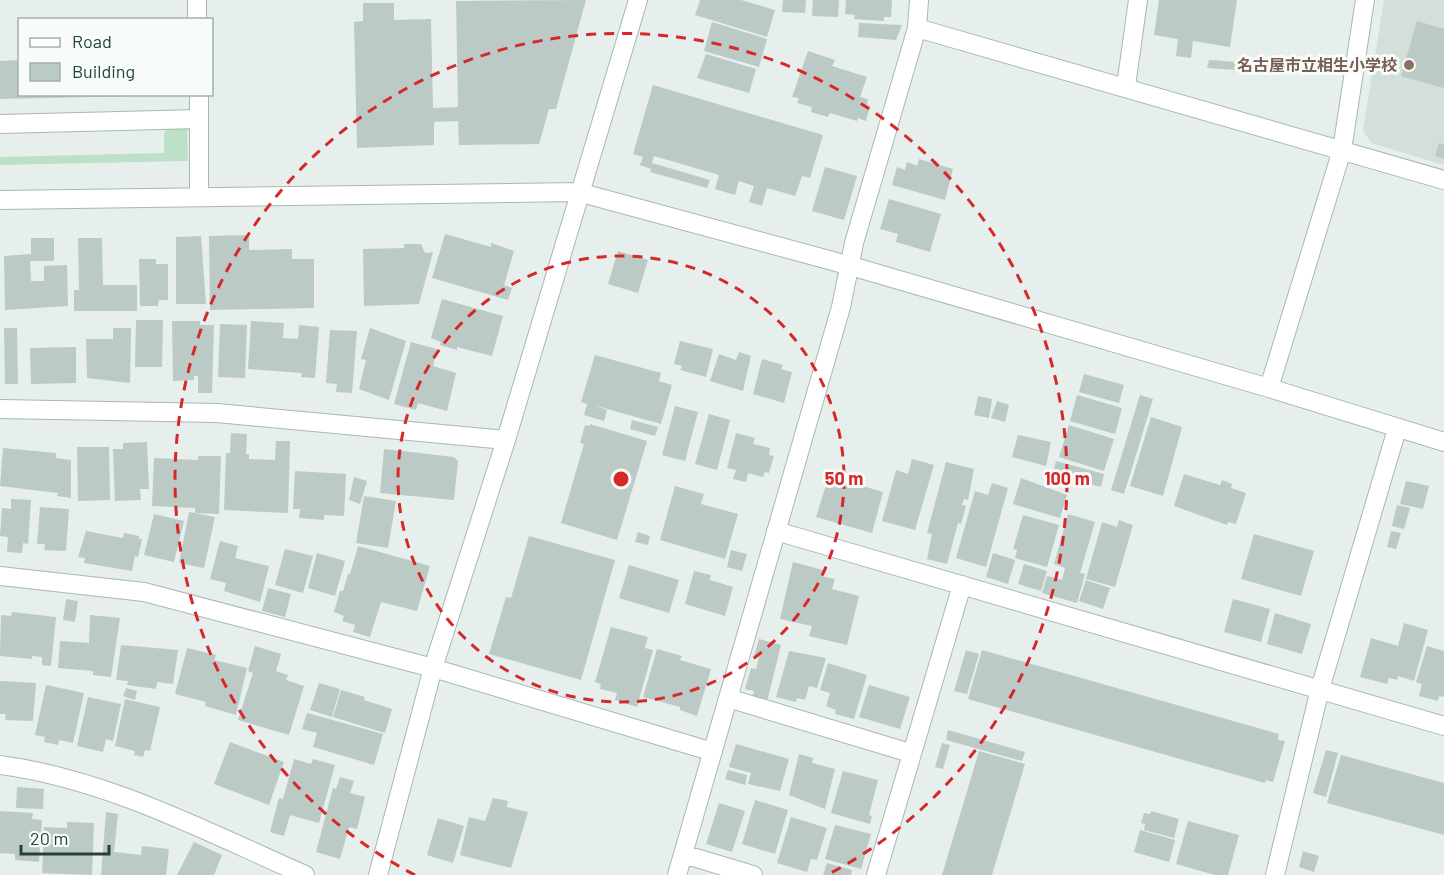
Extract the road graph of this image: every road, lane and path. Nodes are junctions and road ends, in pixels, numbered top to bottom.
1 (197, 0) edge
2 (638, 0) edge
3 (919, 0) edge
4 (1138, 0) edge
5 (1365, 0) edge
6 (197, 18) edge
7 (917, 28) junction
8 (1126, 86) junction
9 (199, 96) edge
10 (199, 119) junction
11 (0, 124) edge
12 (1342, 150) junction
13 (1444, 180) edge
14 (578, 192) junction
15 (199, 196) junction
16 (0, 200) edge
17 (851, 266) junction
18 (1269, 388) junction
19 (0, 409) edge
20 (1397, 429) junction
21 (506, 440) junction
22 (1444, 442) edge
23 (776, 531) junction
24 (0, 576) edge
25 (962, 585) junction
26 (433, 668) junction
27 (1320, 689) junction
28 (728, 698) junction
29 (1444, 726) edge
30 (713, 752) junction
31 (910, 753) junction
32 (0, 765) edge
33 (683, 854) junction
34 (305, 875) edge
35 (378, 875) edge
36 (677, 875) edge
37 (753, 875) edge
38 (876, 875) edge
39 (1275, 875) edge

1 - 6 street
2 - 14 street
3 - 7 street
4 - 8 street
5 - 12 street
7 - 8 street
7 - 17 street
8 - 12 street
9 - 10 street
10 - 11 street
10 - 15 street
12 - 13 street
12 - 18 street
14 - 15 street
14 - 17 street
14 - 21 street
15 - 16 street
17 - 18 street
17 - 23 street
18 - 20 street
19 - 21 street
20 - 22 street
20 - 27 street
21 - 26 street
23 - 25 street
23 - 28 street
24 - 26 street
25 - 27 street
25 - 31 street
26 - 30 street
26 - 35 street
27 - 29 street
27 - 39 street
28 - 30 street
28 - 31 street
30 - 33 street
31 - 38 street
32 - 34 street
33 - 36 street
33 - 37 street

